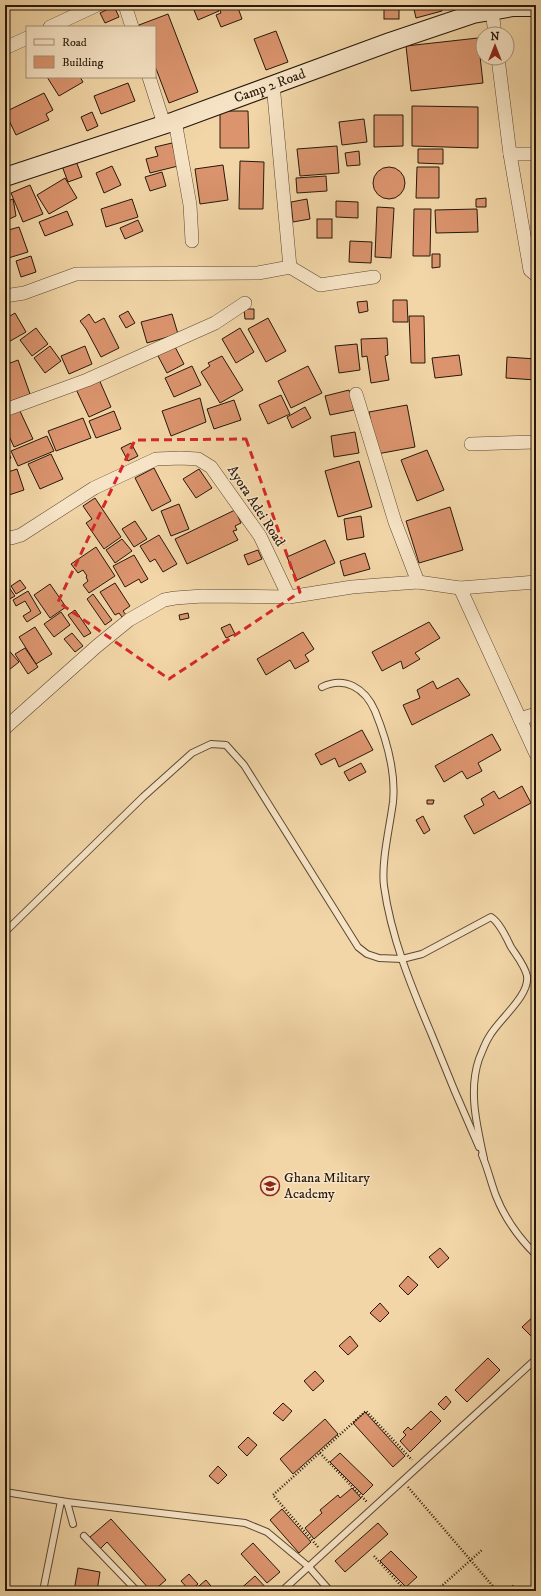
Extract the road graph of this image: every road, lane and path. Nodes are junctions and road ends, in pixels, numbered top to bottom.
1 (97, 5) edge
2 (125, 5) edge
3 (513, 6) edge
4 (536, 7) edge
5 (492, 11) junction
6 (52, 26) edge
7 (132, 26) edge
8 (494, 26) edge
9 (26, 38) edge
10 (5, 48) edge
11 (499, 66) edge
12 (149, 78) edge
13 (273, 84) junction
14 (170, 123) junction
15 (510, 154) junction
16 (536, 154) edge
17 (5, 177) edge
18 (192, 242) dead end
19 (290, 267) junction
20 (536, 275) edge
21 (374, 277) dead end
22 (5, 296) edge
23 (245, 303) dead end
24 (356, 394) dead end
25 (5, 410) edge
26 (536, 442) edge
27 (471, 444) dead end
28 (5, 536) edge
29 (418, 582) junction
30 (536, 582) edge
31 (460, 588) junction
32 (289, 597) junction
33 (322, 687) dead end
34 (536, 714) edge
35 (520, 719) junction
36 (5, 728) edge
37 (536, 754) edge
38 (5, 932) edge
39 (402, 959) junction
40 (484, 1159) junction
41 (536, 1255) edge
42 (536, 1360) edge
43 (320, 1453) junction
44 (418, 1466) junction
45 (402, 1480) junction
46 (5, 1492) edge
47 (64, 1502) junction
48 (373, 1508) junction
49 (73, 1524) dead end
50 (84, 1536) dead end
51 (483, 1549) dead end
52 (324, 1553) junction
53 (374, 1556) dead end
54 (470, 1560) junction
55 (309, 1567) junction
56 (514, 1585) dead end
57 (44, 1591) edge
58 (137, 1591) edge
59 (282, 1591) edge
60 (330, 1591) edge
61 (406, 1591) edge
62 (436, 1591) edge
63 (497, 1591) edge
64 (509, 1591) edge

1 - 6 street
2 - 7 street
3 - 4 street, Camp 2 Road
3 - 5 street, Camp 2 Road
5 - 8 street
5 - 13 street, Camp 2 Road
9 - 10 street
11 - 15 street
12 - 14 street
13 - 14 street, Camp 2 Road
13 - 19 street
14 - 17 street, Camp 2 Road
14 - 18 street
15 - 16 street
15 - 20 street
19 - 21 street
19 - 22 street
23 - 25 street
24 - 29 street
26 - 27 street
28 - 32 street, Ayora Adei Road
29 - 31 street
29 - 32 street
30 - 31 street
31 - 35 street
32 - 36 street
33 - 39 lane
34 - 35 street
35 - 37 street
38 - 39 lane
39 - 40 lane
39 - 40 lane
40 - 41 lane
42 - 44 lane
43 - 44 path
43 - 48 path
43 - 52 path
44 - 45 lane
45 - 48 lane
45 - 54 path
46 - 47 lane
47 - 49 lane
47 - 55 lane
47 - 57 lane
48 - 52 lane
50 - 58 lane
51 - 54 path
52 - 55 lane
53 - 61 path
54 - 62 path
54 - 63 path
55 - 59 lane
55 - 60 lane
56 - 64 path

